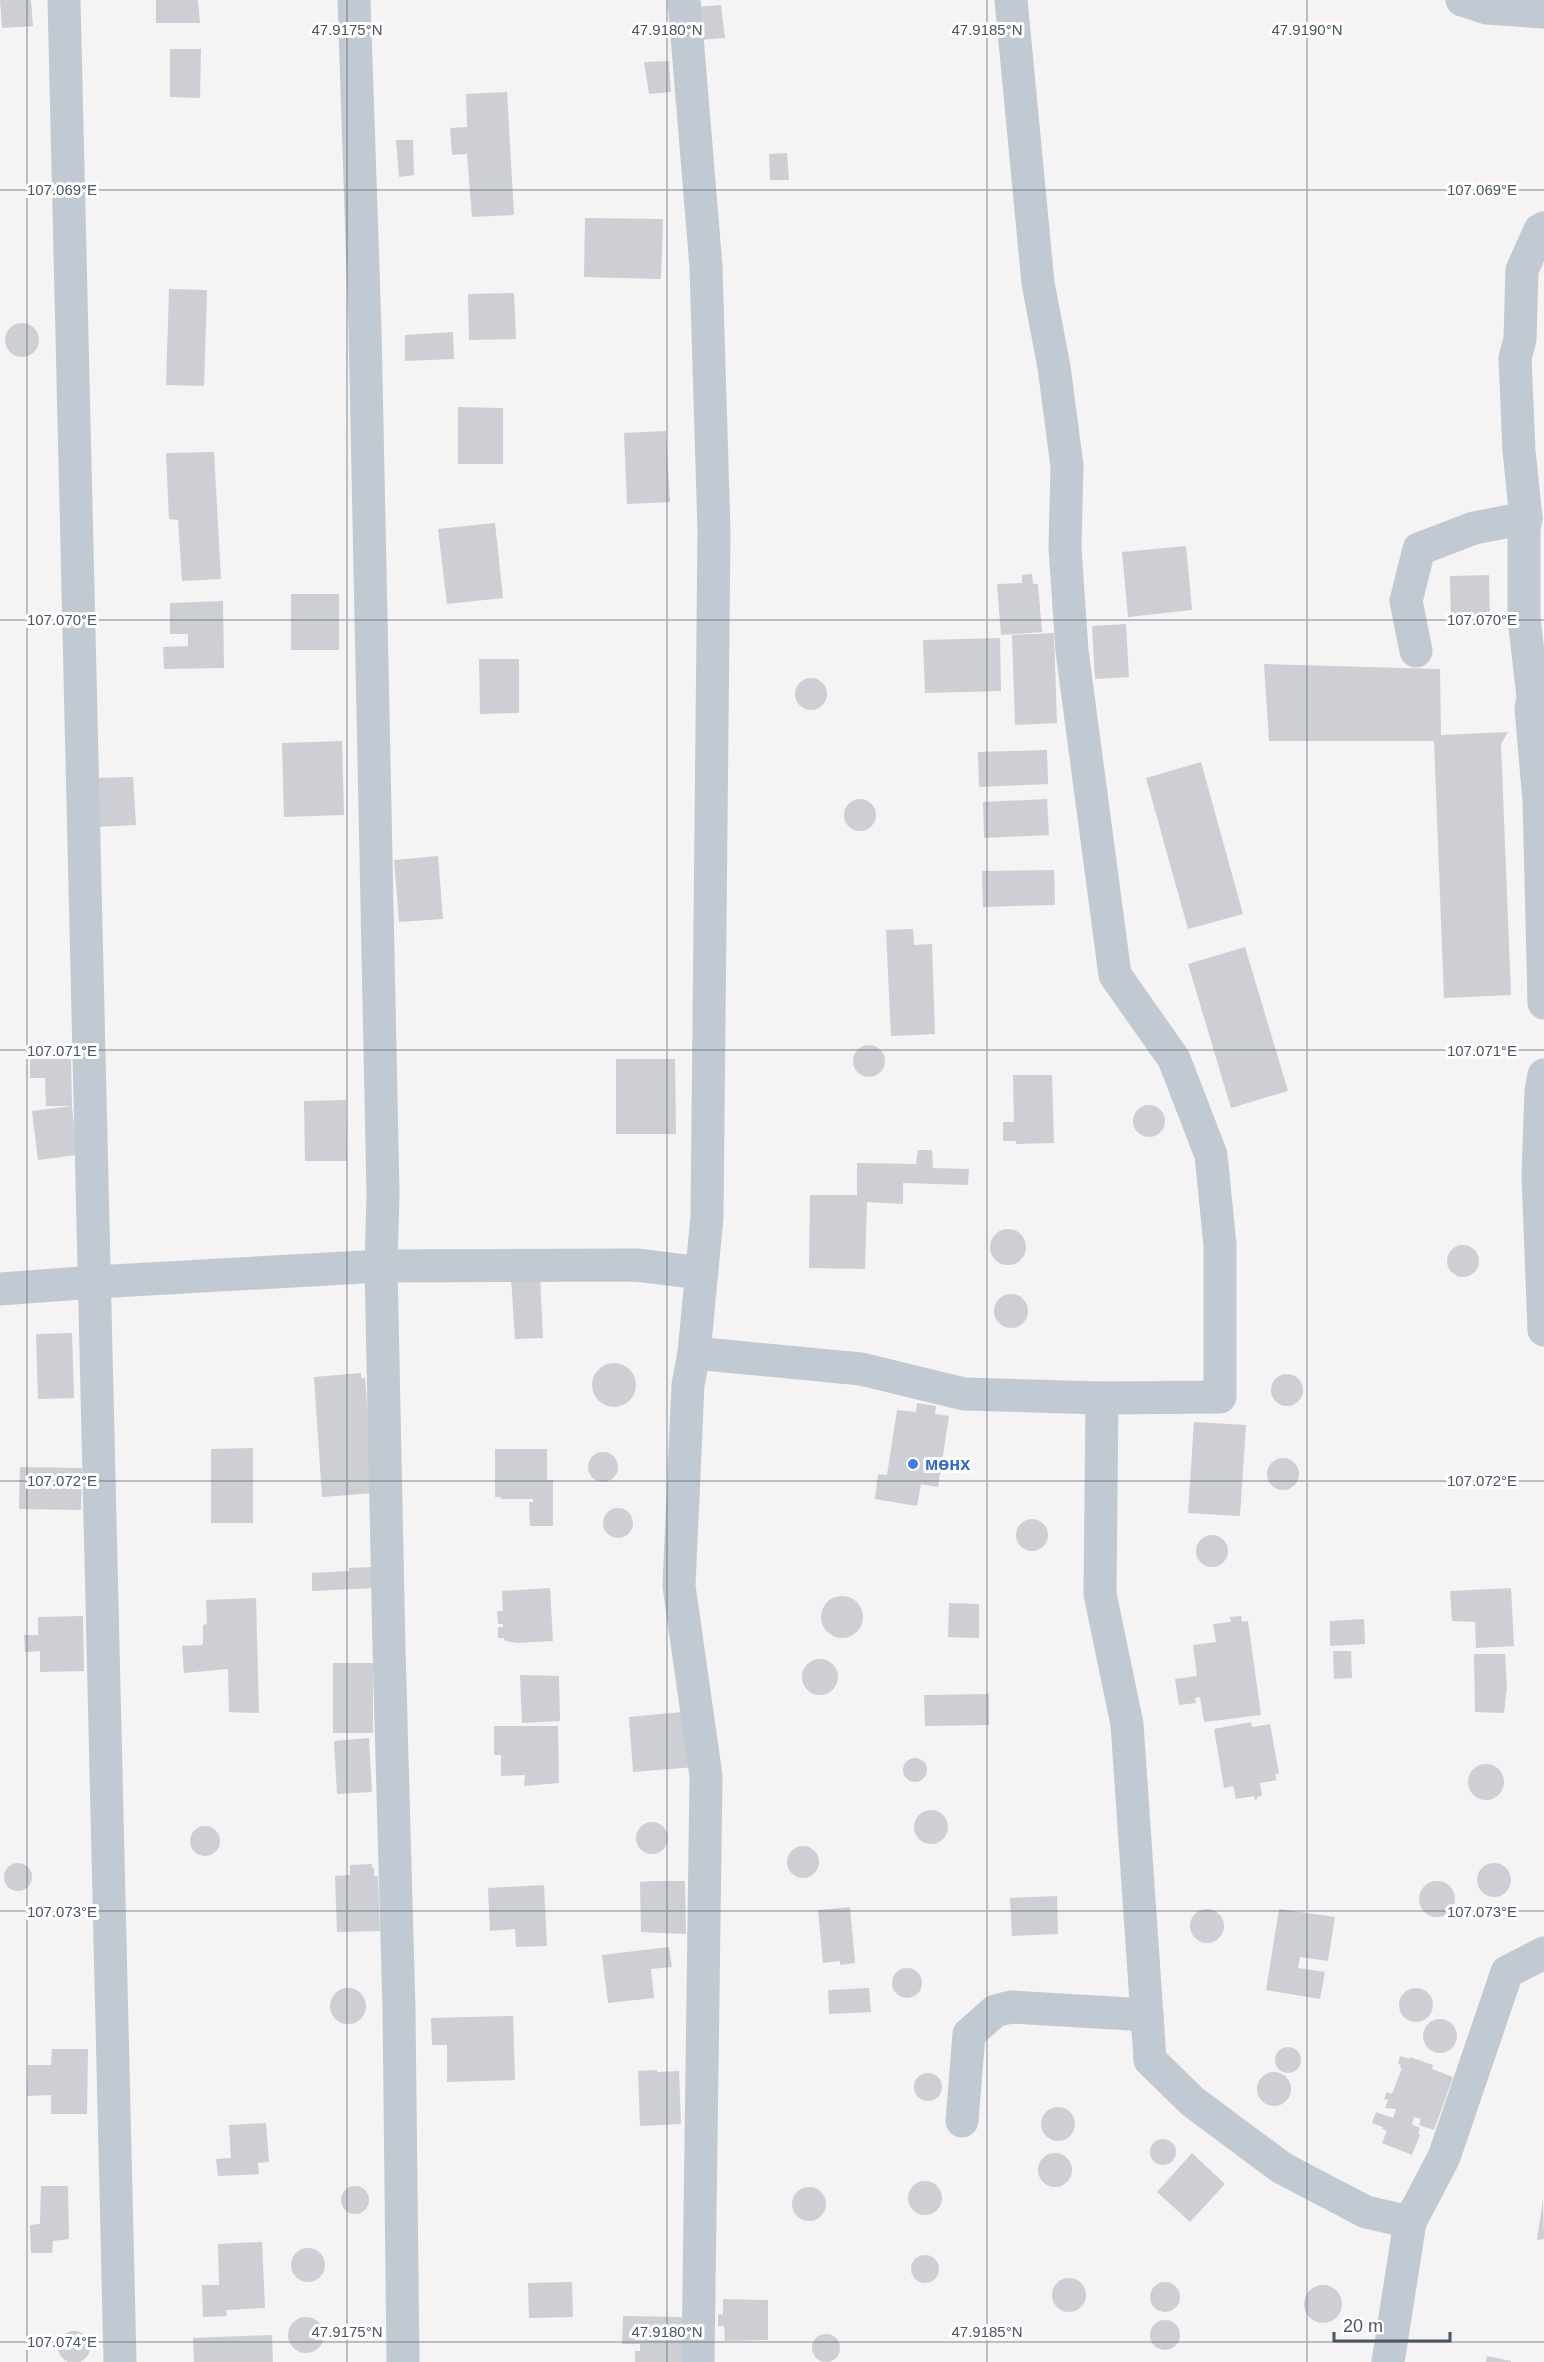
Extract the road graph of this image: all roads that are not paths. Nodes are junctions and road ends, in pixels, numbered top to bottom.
1 (64, 0) edge
2 (354, 0) edge
3 (684, 0) edge
4 (1011, 0) edge
5 (1462, 0) edge
6 (1544, 12) edge
7 (1544, 228) edge
8 (1526, 518) junction
9 (1416, 651) dead end
10 (1544, 1003) edge
11 (1544, 1076) edge
12 (381, 1266) junction
13 (701, 1272) junction
14 (95, 1282) junction
15 (0, 1289) edge
16 (1544, 1330) edge
17 (694, 1353) junction
18 (1102, 1398) junction
19 (1544, 1953) edge
20 (1147, 2015) junction
21 (962, 2121) dead end
22 (1410, 2223) junction
23 (120, 2362) edge
24 (403, 2362) edge
25 (698, 2362) edge
26 (1388, 2362) edge

1 - 14 street
2 - 12 street
3 - 13 street
4 - 18 street
5 - 6 street
7 - 8 street
8 - 9 street
8 - 10 street
11 - 16 street
12 - 13 street
12 - 14 street
12 - 24 street
13 - 17 street
14 - 15 street
14 - 23 street
17 - 18 street
17 - 25 street
18 - 20 street
19 - 22 street
20 - 21 street
20 - 22 street
22 - 26 street

